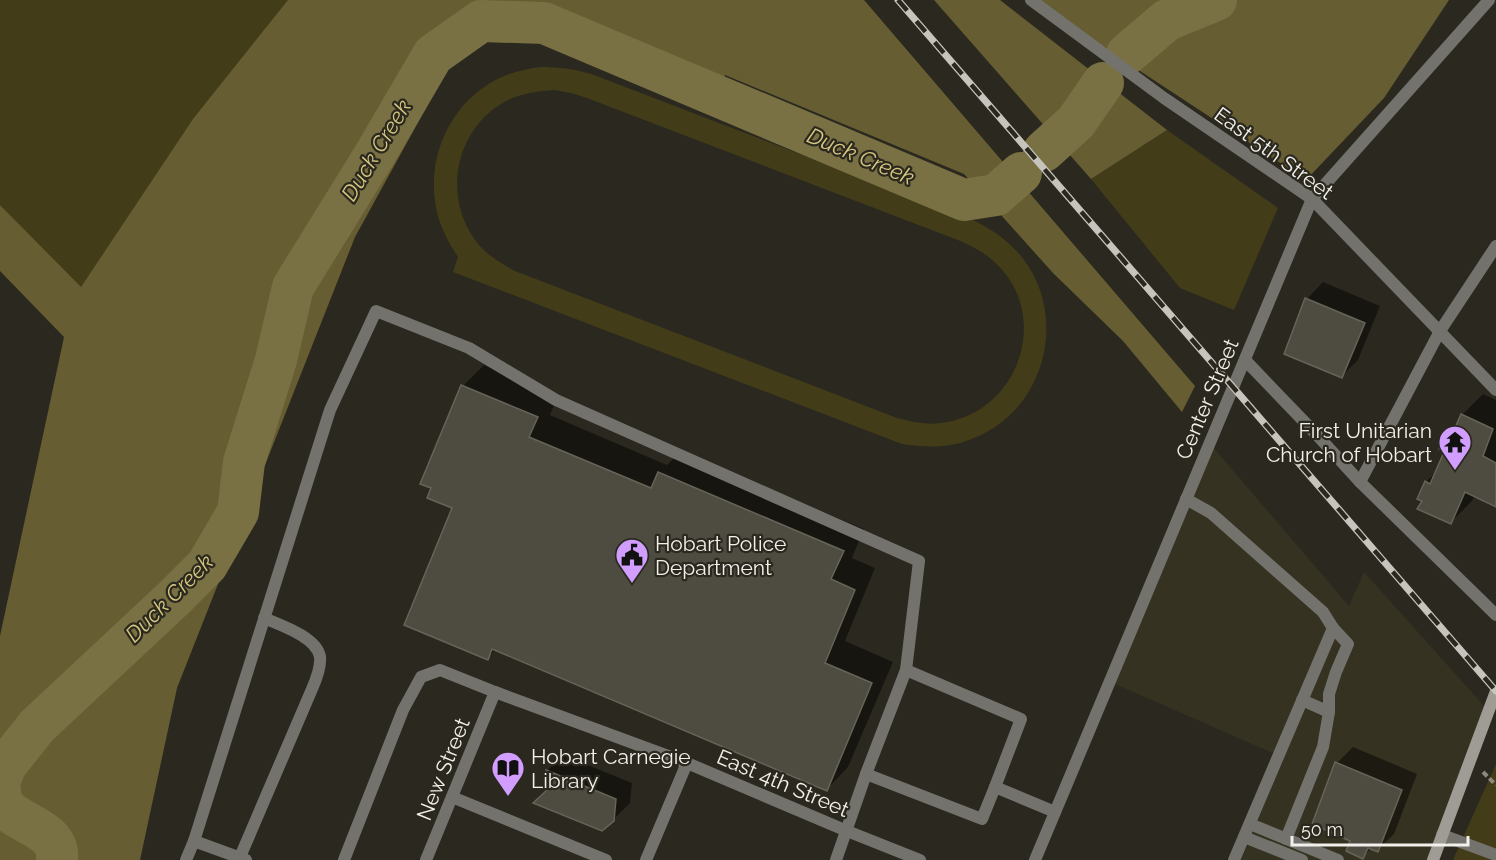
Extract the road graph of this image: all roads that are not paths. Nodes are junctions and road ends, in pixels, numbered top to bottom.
1 (1031, 0) edge
2 (1488, 0) edge
3 (1312, 199) junction
4 (1496, 246) edge
5 (1440, 331) junction
6 (1245, 360) junction
7 (1496, 390) edge
8 (1360, 482) junction
9 (1186, 499) junction
10 (1496, 615) edge
11 (264, 618) junction
12 (1333, 628) junction
13 (906, 670) junction
14 (1496, 691) edge
15 (495, 692) junction
16 (1302, 700) junction
17 (1329, 711) junction
18 (687, 763) junction
19 (866, 774) junction
20 (995, 787) junction
21 (452, 797) junction
22 (1055, 812) junction
23 (1250, 824) junction
24 (847, 831) junction
25 (1442, 835) junction
26 (1244, 837) junction
27 (1287, 839) junction
28 (194, 841) junction
29 (1496, 855) edge
30 (244, 859) edge
31 (186, 860) edge
32 (344, 860) edge
33 (426, 860) edge
34 (606, 860) edge
35 (646, 860) edge
36 (836, 860) edge
37 (920, 860) edge
38 (1035, 860) edge
39 (1234, 860) edge
40 (1302, 860) edge
41 (1338, 860) edge
42 (1433, 860) edge

1 - 3 street, East 5th Street
2 - 3 street, Center Street
3 - 5 street, East 5th Street
3 - 6 street, Center Street
4 - 5 street
5 - 7 street, East 5th Street
5 - 8 street
6 - 8 street
6 - 9 street, Center Street
8 - 10 street
9 - 12 street
9 - 22 street, Center Street
11 - 13 street
11 - 28 street
11 - 30 street
12 - 16 street
12 - 17 street
13 - 19 street
13 - 20 street
14 - 25 main road
15 - 18 street, East 4th Street
15 - 21 street, New Street
15 - 32 street, East 4th Street
16 - 17 street
16 - 23 street
17 - 27 street
18 - 24 street, East 4th Street
18 - 35 street
19 - 20 street
19 - 24 street
20 - 22 street
21 - 33 street, New Street
21 - 34 street
22 - 38 street, Center Street
23 - 26 street
23 - 27 street
24 - 36 street
24 - 37 street, East 4th Street
25 - 29 street
25 - 42 main road
26 - 39 street
26 - 40 street
27 - 41 street
28 - 30 street
28 - 31 street

